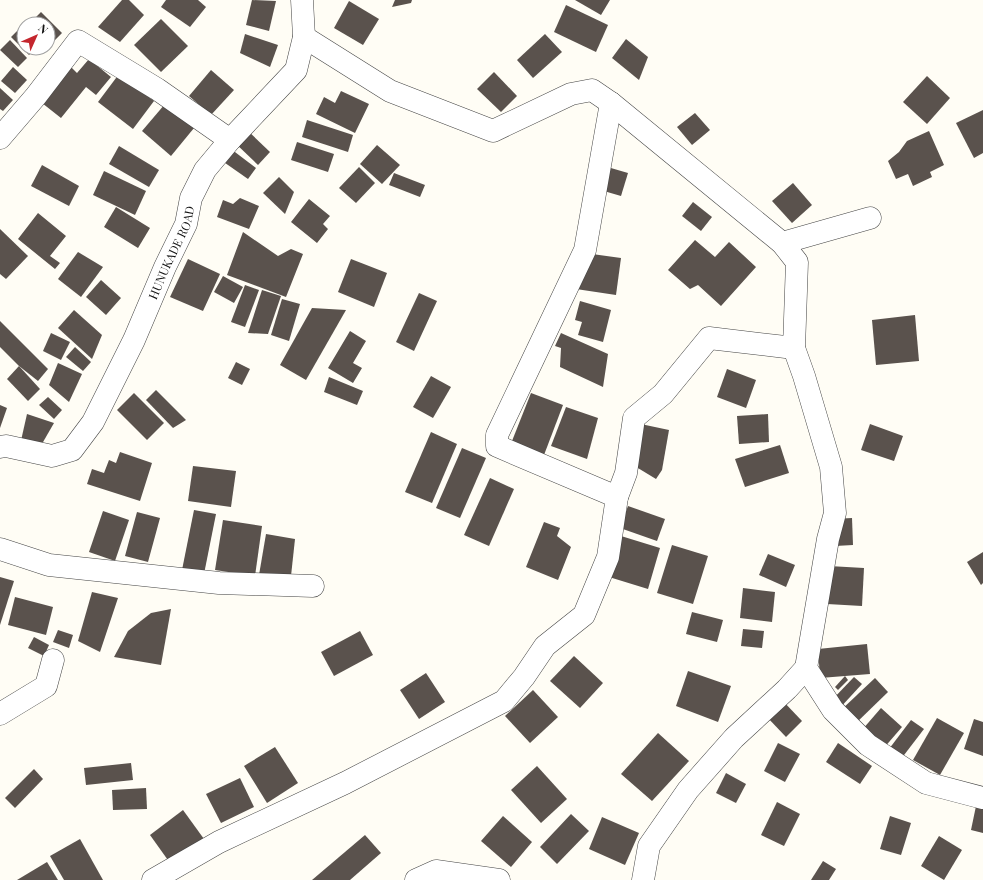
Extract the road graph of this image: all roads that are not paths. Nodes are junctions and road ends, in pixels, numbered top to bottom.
1 (302, 0) edge
2 (304, 37) junction
3 (611, 103) junction
4 (0, 138) edge
5 (230, 140) junction
6 (870, 218) dead end
7 (782, 243) junction
8 (794, 348) junction
9 (0, 448) edge
10 (617, 498) junction
11 (0, 549) edge
12 (313, 586) dead end
13 (53, 660) dead end
14 (806, 668) junction
15 (0, 714) edge
16 (983, 798) edge
17 (153, 880) edge
18 (416, 880) edge
19 (499, 880) edge
20 (643, 880) edge

1 - 2 street, HUNUKADE ROAD
2 - 3 street
2 - 5 street, HUNUKADE ROAD
3 - 7 street
3 - 10 street
4 - 5 street
5 - 9 street, HUNUKADE ROAD
6 - 7 street
7 - 8 street
8 - 10 street
8 - 14 street
10 - 17 street
11 - 12 street
13 - 15 street
14 - 16 street
14 - 20 street
18 - 19 street

